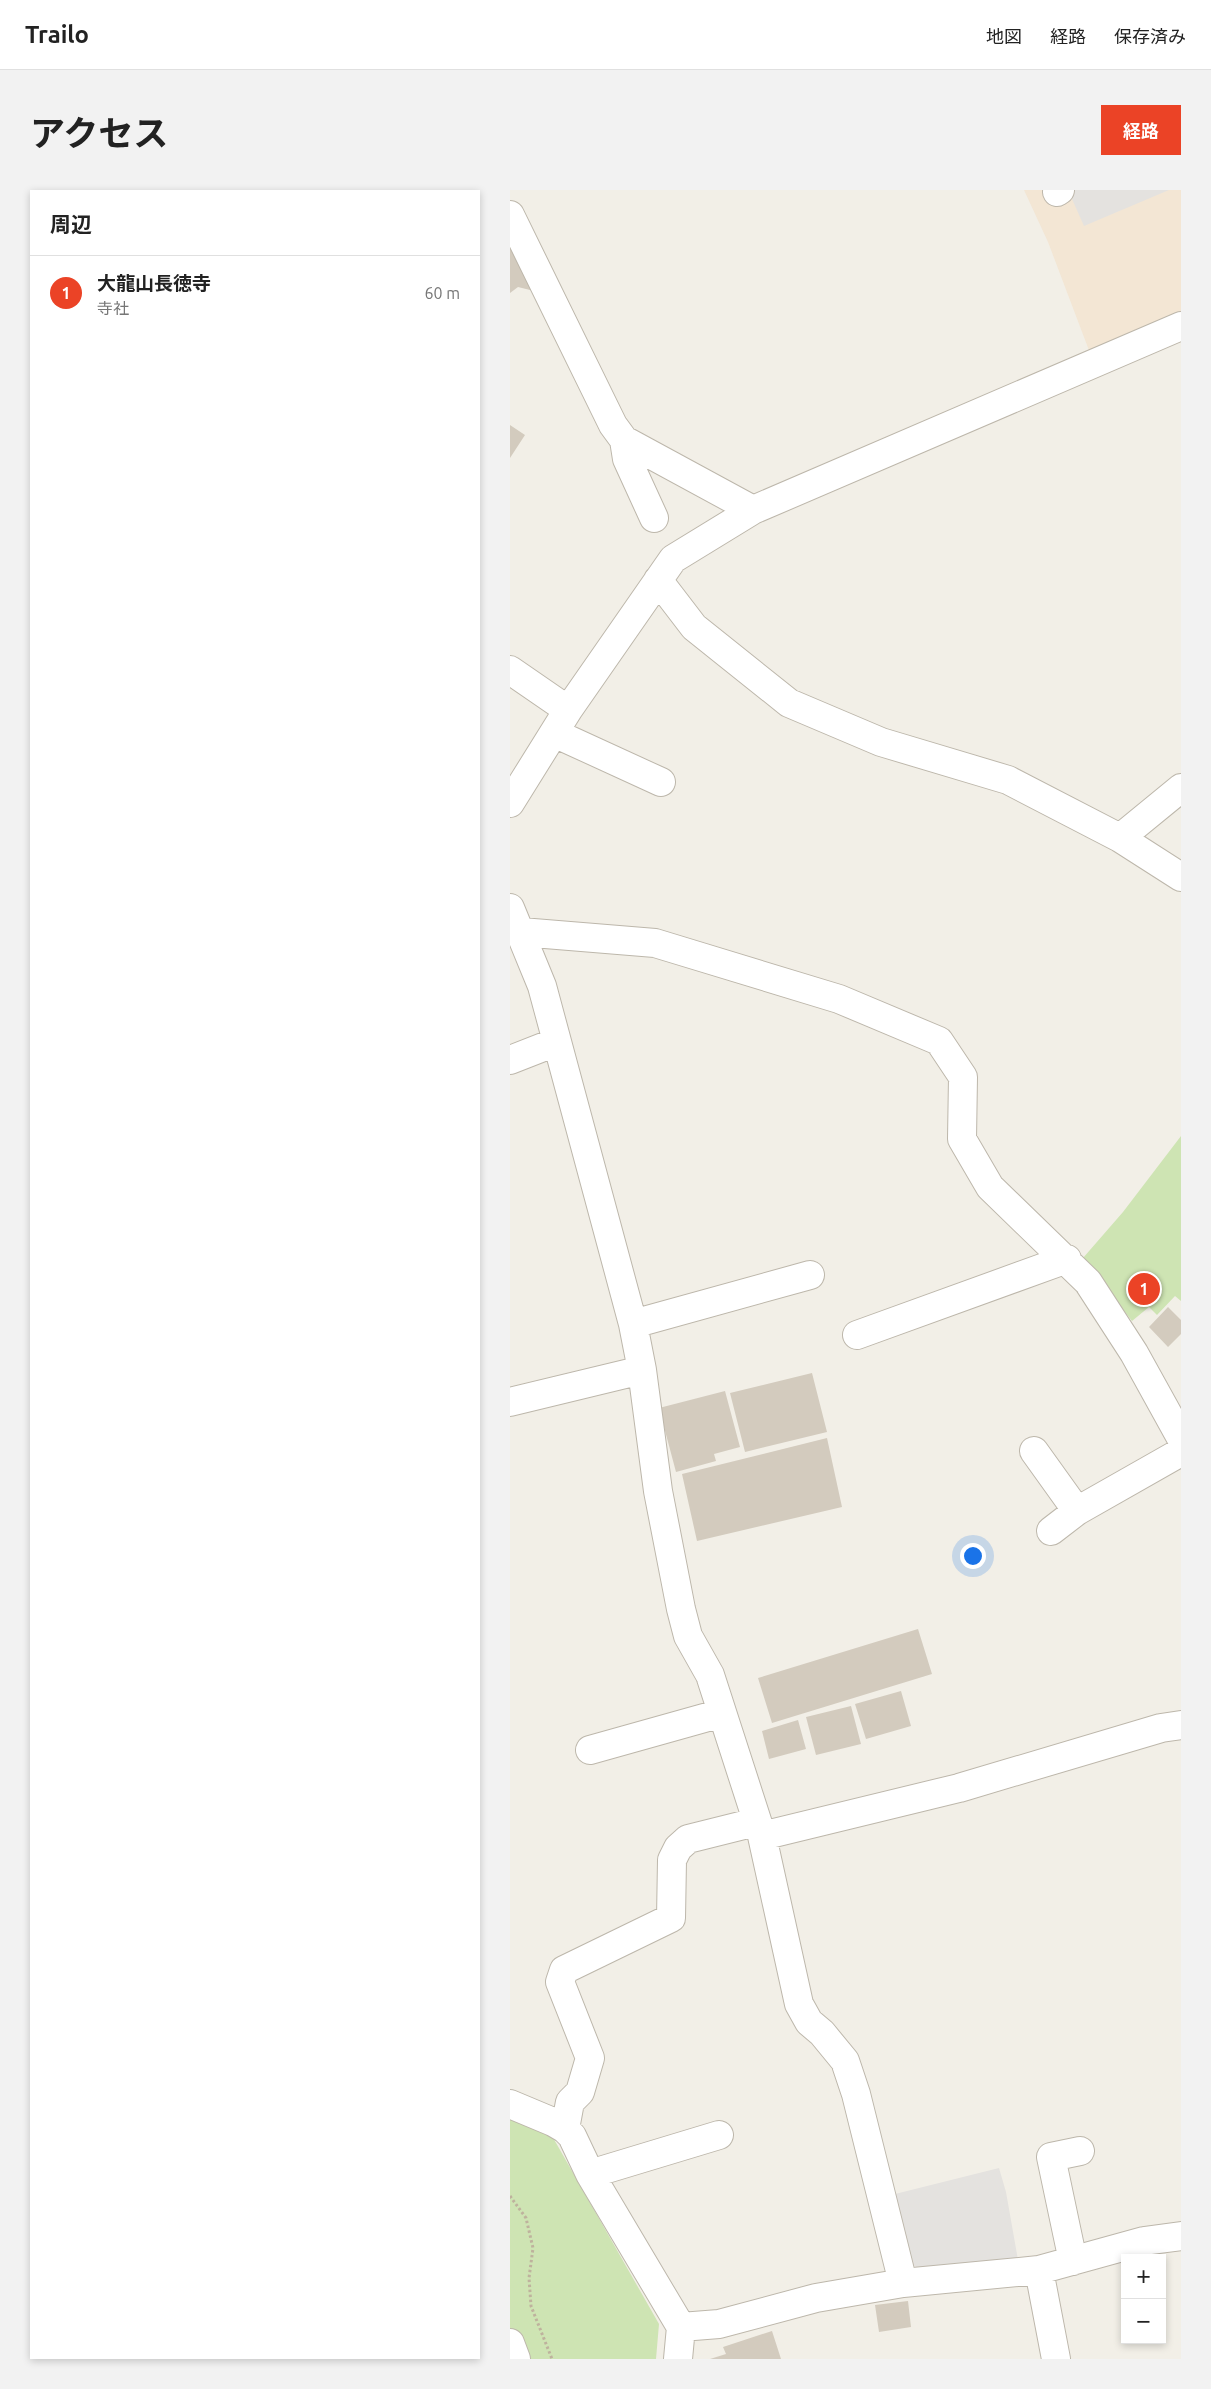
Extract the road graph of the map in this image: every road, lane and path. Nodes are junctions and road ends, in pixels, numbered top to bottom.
1 (510, 215) edge
2 (1181, 326) edge
3 (624, 440) junction
4 (753, 510) junction
5 (654, 518) dead end
6 (658, 580) junction
7 (510, 670) edge
8 (568, 710) junction
9 (554, 733) junction
10 (661, 782) dead end
11 (1181, 788) edge
12 (510, 803) edge
13 (1120, 838) junction
14 (1181, 877) edge
15 (510, 908) edge
16 (521, 932) junction
17 (556, 1042) junction
18 (510, 1060) edge
19 (1066, 1259) junction
20 (810, 1275) dead end
21 (633, 1324) junction
22 (857, 1335) dead end
23 (642, 1370) junction
24 (510, 1402) edge
25 (1181, 1438) edge
26 (1034, 1451) dead end
27 (1181, 1452) edge
28 (1077, 1511) junction
29 (1050, 1532) dead end
30 (722, 1713) junction
31 (1181, 1725) edge
32 (590, 1750) dead end
33 (759, 1829) junction
34 (510, 2104) edge
35 (566, 2129) junction
36 (719, 2135) dead end
37 (1080, 2151) dead end
38 (590, 2174) junction
39 (510, 2196) edge
40 (1181, 2236) edge
41 (1073, 2260) junction
42 (1039, 2270) junction
43 (903, 2283) junction
44 (681, 2327) junction
45 (510, 2343) edge
46 (516, 2359) edge
47 (552, 2359) edge
48 (678, 2359) edge
49 (1056, 2359) edge

1 - 3 street
2 - 4 street
3 - 4 street
3 - 5 street
4 - 6 street
6 - 8 street
6 - 13 street
7 - 8 street
8 - 9 street
9 - 10 street
9 - 12 street
11 - 13 street
13 - 14 street
15 - 16 street
16 - 17 street
16 - 19 street
17 - 18 street
17 - 21 street
19 - 22 street
19 - 25 street
20 - 21 street
21 - 23 street
23 - 24 street
23 - 30 street
26 - 28 street
27 - 28 street
28 - 29 street
30 - 32 street
30 - 33 street
31 - 33 street
33 - 35 street
33 - 43 street
34 - 35 street
35 - 38 street
36 - 38 street
37 - 41 street
38 - 44 street
39 - 47 path
40 - 41 street
41 - 42 street
42 - 43 street
42 - 49 street
43 - 44 street
44 - 48 street
45 - 46 street

